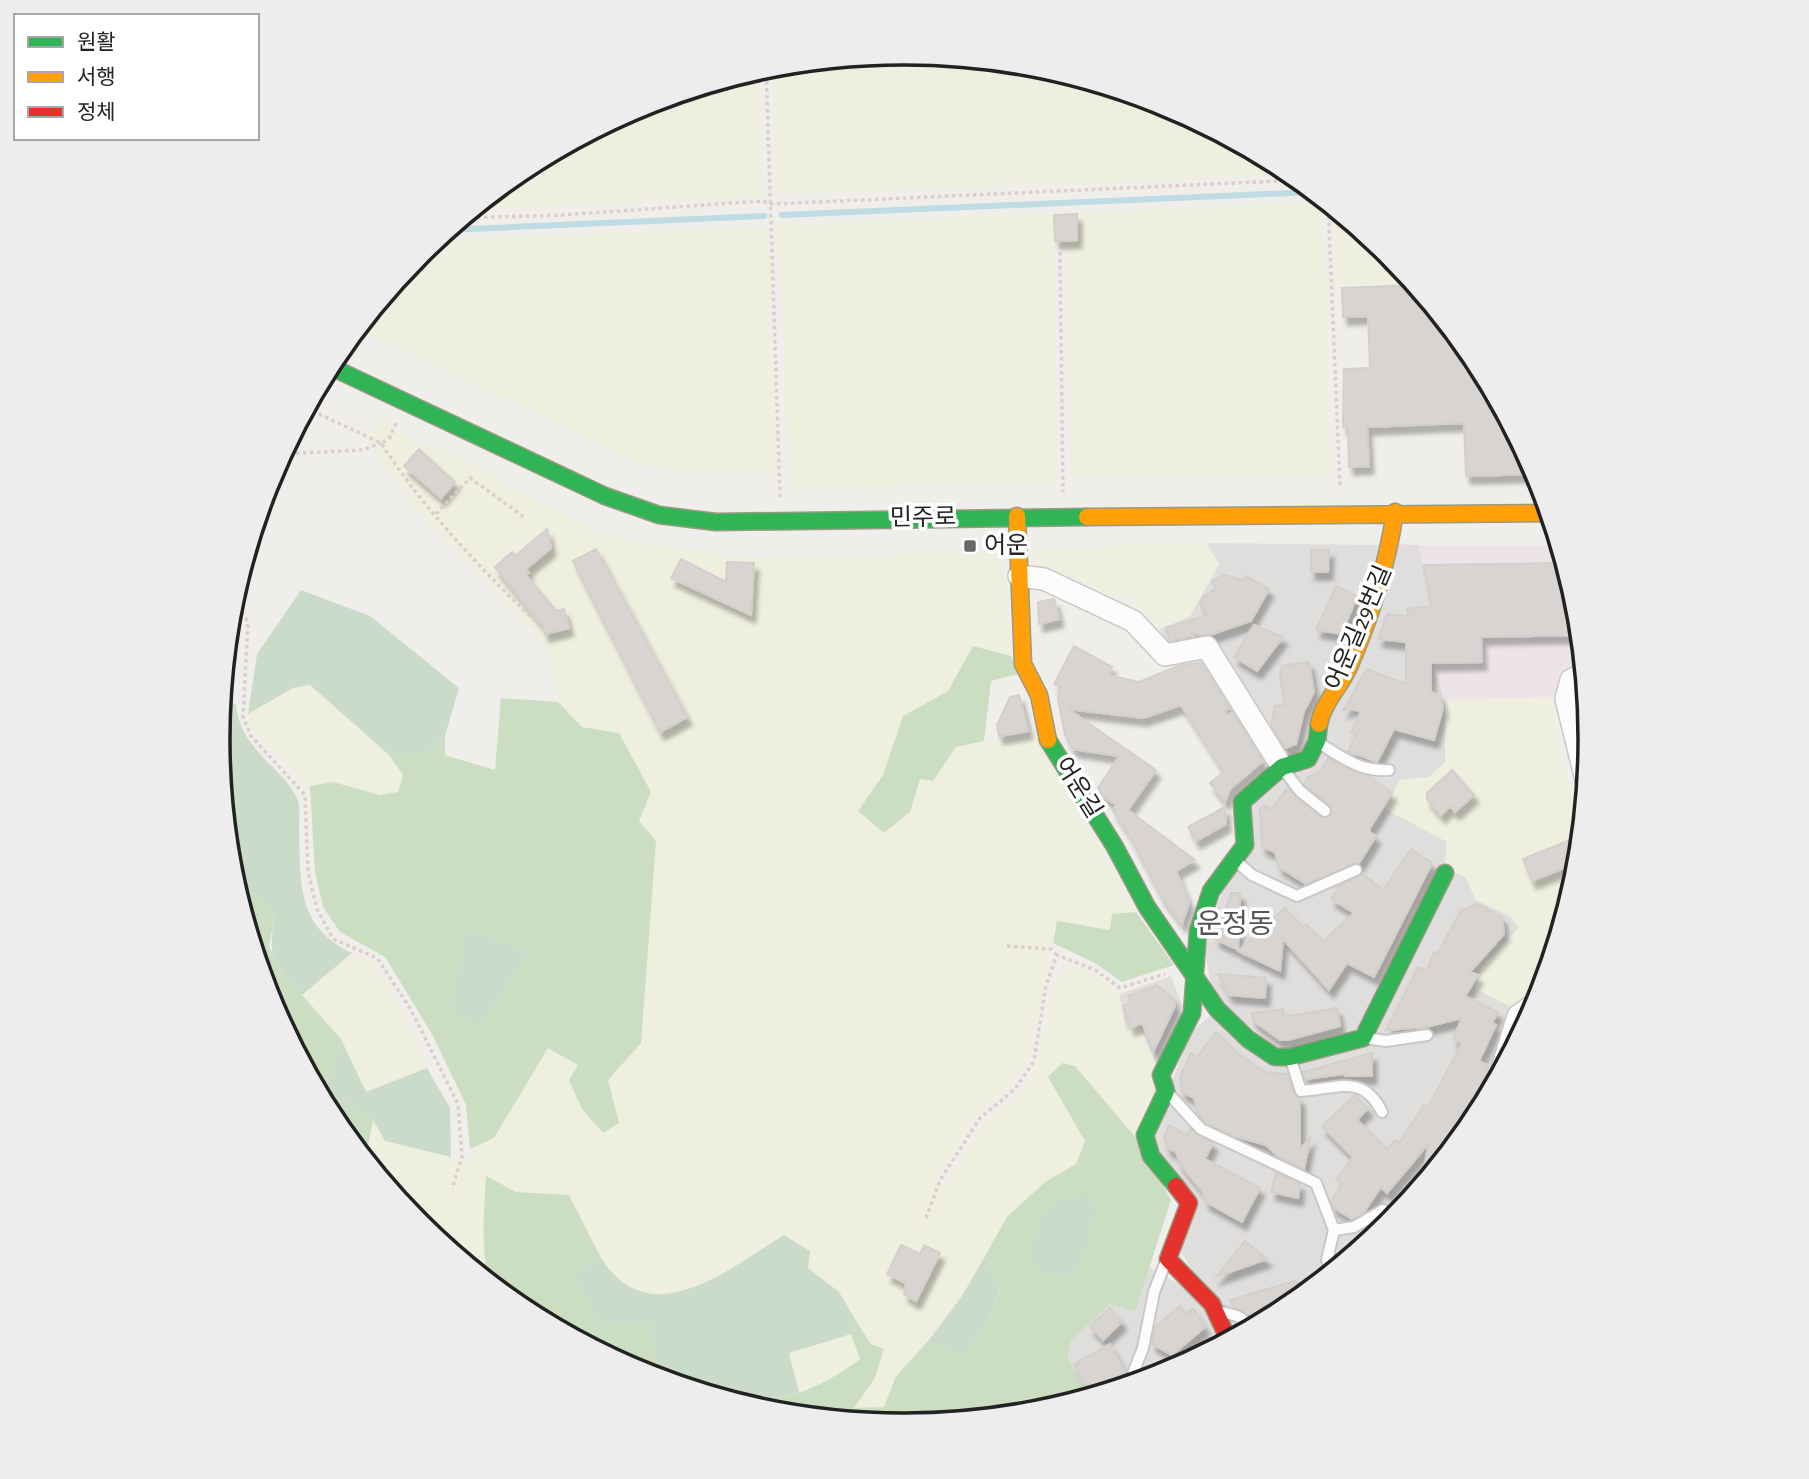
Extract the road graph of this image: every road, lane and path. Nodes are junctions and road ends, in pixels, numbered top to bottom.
1 (767, 80) edge
2 (1283, 181) edge
3 (772, 204) junction
4 (1329, 215) edge
5 (478, 218) edge
6 (1060, 252) dead end
7 (339, 371) edge
8 (405, 402) junction
9 (315, 412) edge
10 (381, 443) junction
11 (293, 453) edge
12 (1395, 512) junction
13 (1539, 513) edge
14 (436, 514) junction
15 (1342, 514) junction
16 (1017, 516) junction
17 (524, 517) dead end
18 (1064, 517) junction
19 (780, 521) junction
20 (1019, 576) junction
21 (242, 614) edge
22 (539, 625) dead end
23 (1576, 677) edge
24 (1317, 741) junction
25 (1579, 751) edge
26 (1282, 767) junction
27 (1390, 770) dead end
28 (1325, 811) dead end
29 (1236, 862) junction
30 (1356, 870) dead end
31 (1445, 873) dead end
32 (1007, 946) dead end
33 (1058, 955) junction
34 (1197, 980) junction
35 (1427, 1035) dead end
36 (1363, 1038) junction
37 (1290, 1057) junction
38 (1166, 1090) junction
39 (1382, 1112) dead end
40 (452, 1189) dead end
41 (1383, 1210) dead end
42 (926, 1218) dead end
43 (1334, 1230) junction
44 (1168, 1259) junction
45 (1328, 1264) edge
46 (1219, 1311) junction
47 (1246, 1322) edge
48 (1226, 1333) edge
49 (1133, 1374) edge

1 - 3 path
2 - 3 path
3 - 5 path
3 - 19 path
4 - 15 path
6 - 18 path
7 - 8 street, 민주로
8 - 10 path
8 - 19 street, 민주로
9 - 10 path
10 - 11 path
10 - 14 path
12 - 13 street, 민주로
12 - 15 street, 민주로
12 - 24 street, 어운길29번길
14 - 17 path
14 - 22 path
15 - 18 street, 민주로
16 - 18 street, 민주로
16 - 19 street, 민주로
16 - 20 street, 어운길
20 - 26 street
20 - 34 street, 어운길
21 - 40 path
23 - 25 street
24 - 26 street
24 - 27 lane
26 - 28 lane
26 - 29 street
29 - 30 lane
29 - 34 street
31 - 36 street
32 - 33 path
33 - 34 path
33 - 42 path
34 - 37 street, 어운길
34 - 38 street
35 - 36 lane
36 - 37 street
37 - 39 lane
38 - 43 lane
38 - 44 street
41 - 43 lane
43 - 45 lane
44 - 46 street
44 - 49 lane
46 - 47 lane
46 - 48 street

